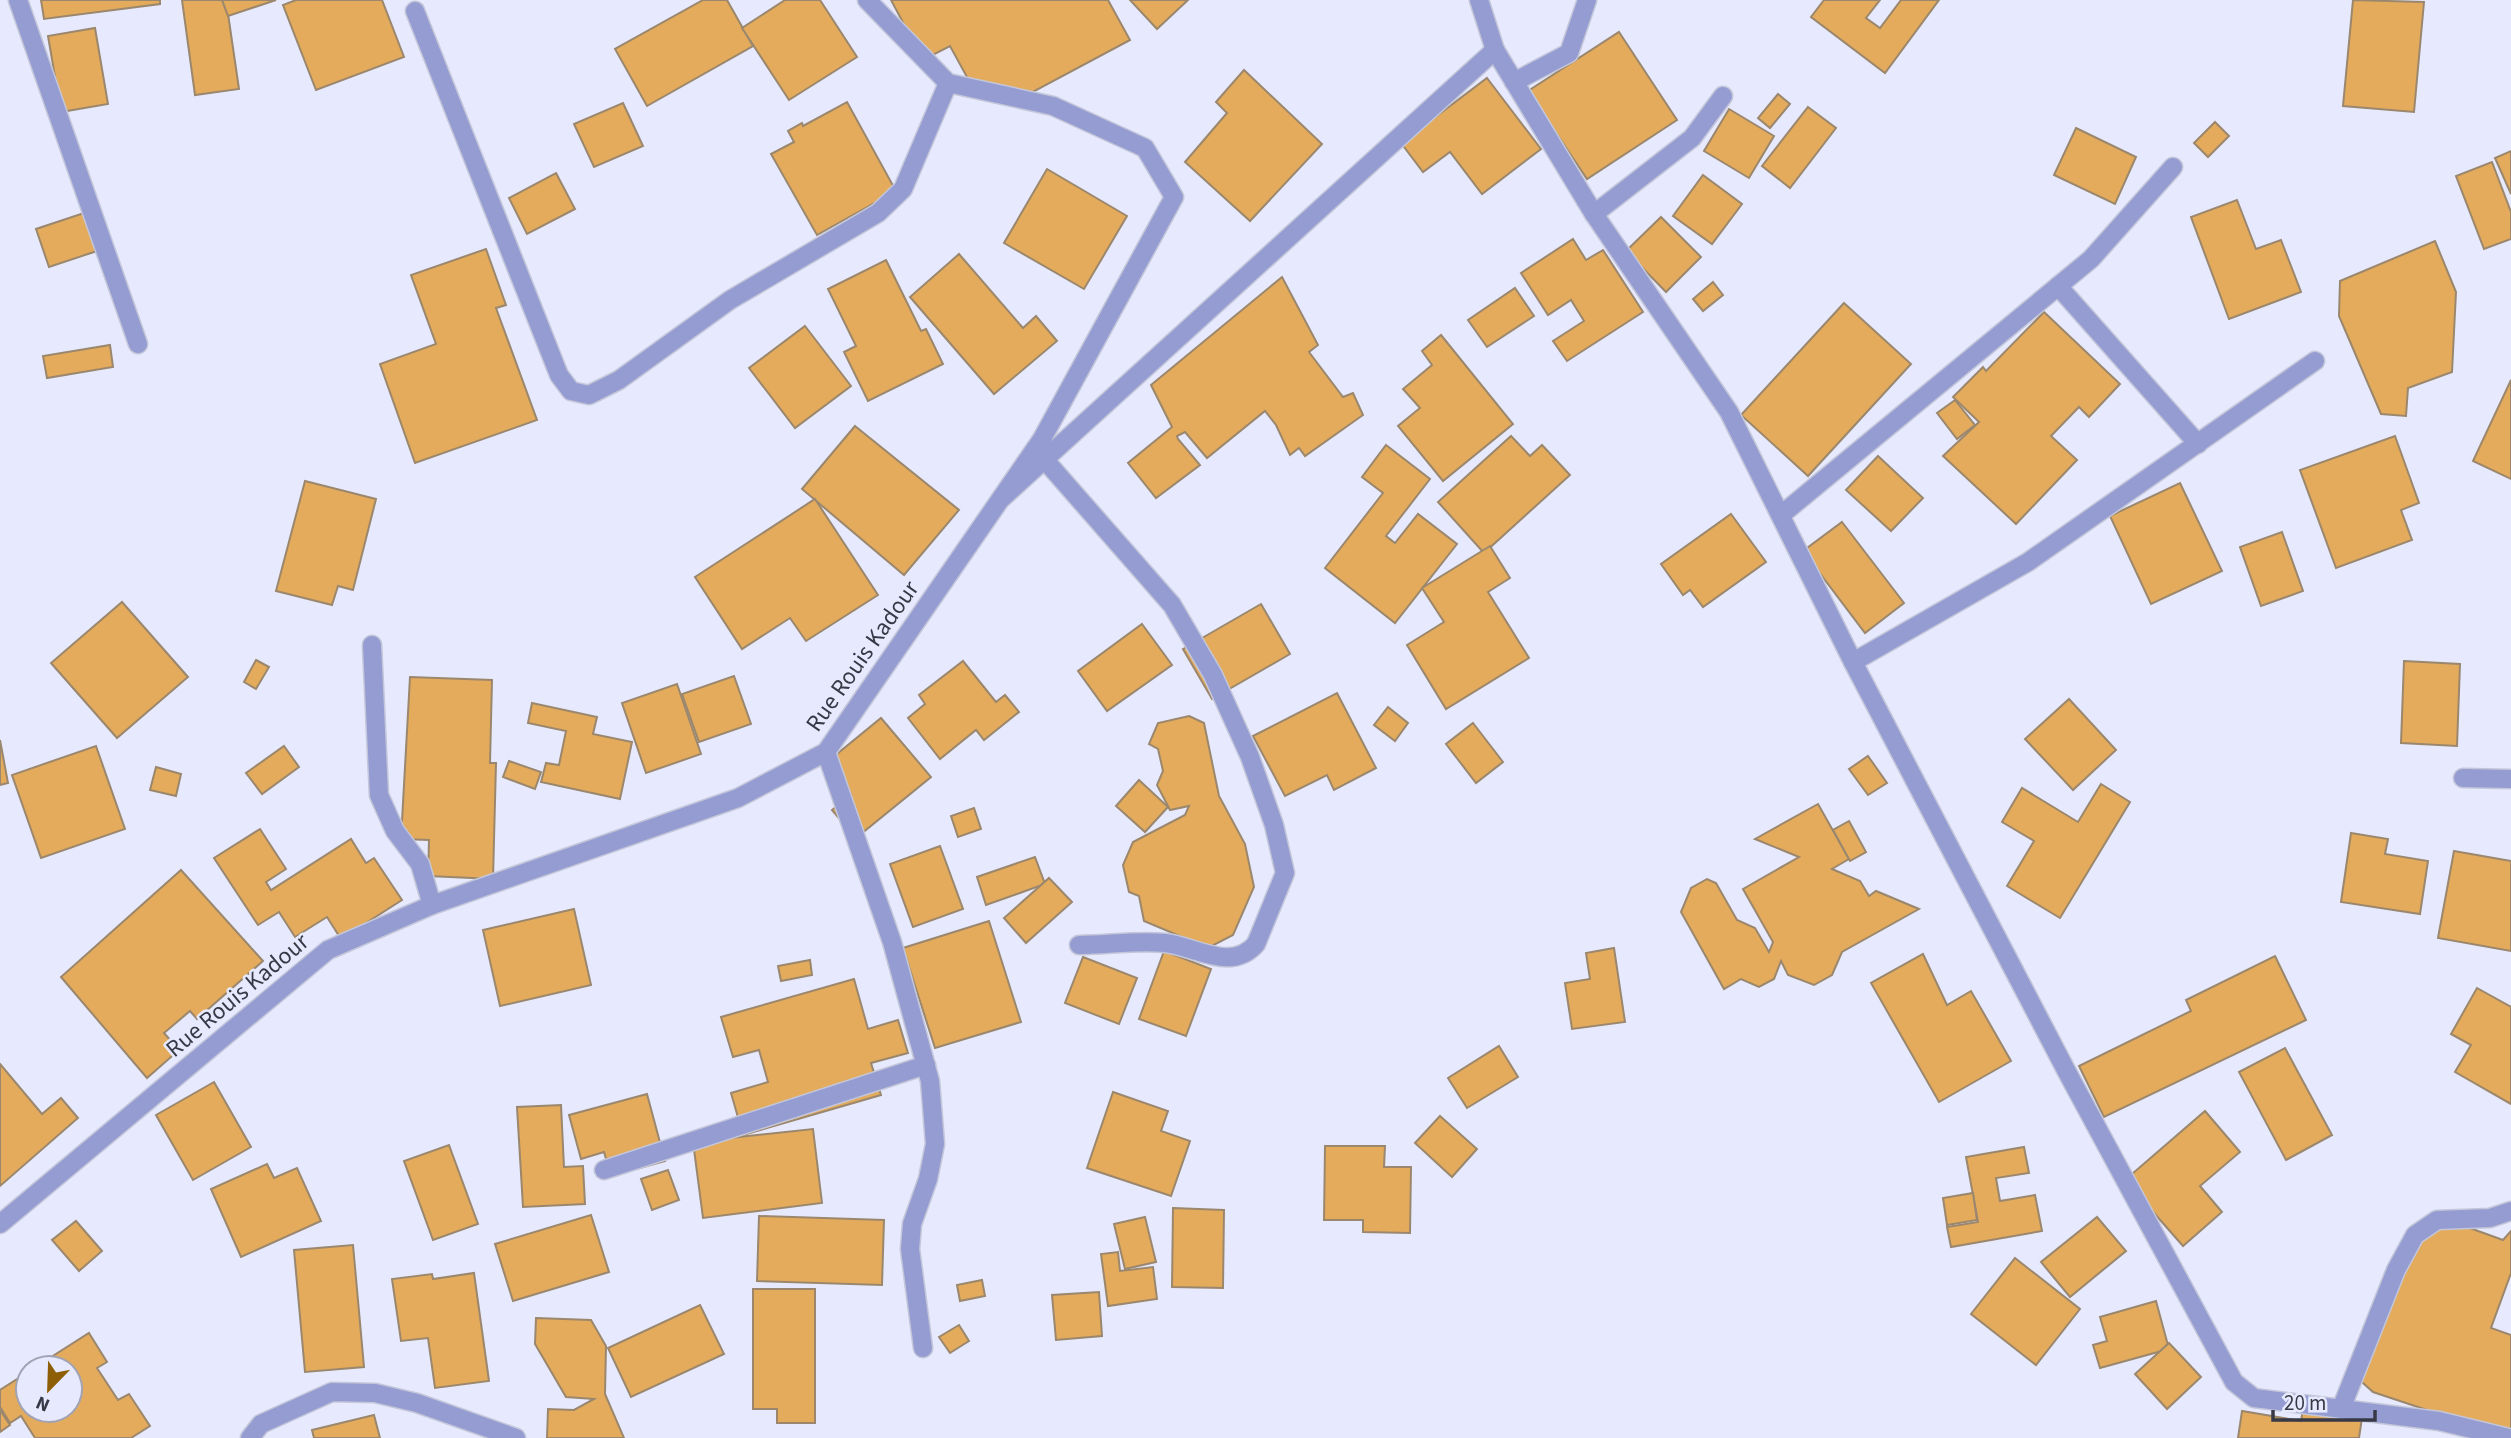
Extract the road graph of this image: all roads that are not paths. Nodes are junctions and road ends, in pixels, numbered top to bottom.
1 (18, 0) edge
2 (867, 0) edge
3 (1479, 0) edge
4 (1587, 0) edge
5 (415, 11) dead end
6 (1495, 50) junction
7 (1514, 82) junction
8 (948, 83) junction
9 (1723, 96) dead end
10 (2173, 167) dead end
11 (1594, 214) junction
12 (2058, 286) junction
13 (138, 344) dead end
14 (2315, 361) dead end
15 (2198, 444) junction
16 (1044, 459) junction
17 (1002, 498) junction
18 (1781, 515) junction
19 (372, 645) dead end
20 (1853, 662) junction
21 (826, 752) junction
22 (2463, 778) dead end
23 (2511, 779) edge
24 (432, 905) junction
25 (1079, 945) dead end
26 (926, 1065) junction
27 (604, 1170) dead end
28 (2511, 1211) edge
29 (0, 1224) edge
30 (923, 1348) dead end
31 (2341, 1409) junction
32 (250, 1438) edge
33 (516, 1438) edge
34 (2509, 1438) edge

1 - 13 street
2 - 8 street
3 - 6 street
4 - 7 street
5 - 8 street
6 - 7 street
6 - 16 street
7 - 11 street
8 - 17 street, Rue Rouis Kadour
9 - 11 street
10 - 12 street
11 - 18 street
12 - 15 street
12 - 18 street
14 - 15 street
15 - 20 street
16 - 17 street
16 - 25 street
17 - 21 street, Rue Rouis Kadour
18 - 20 street
19 - 24 street
20 - 31 street
21 - 24 street, Rue Rouis Kadour
21 - 26 street
22 - 23 street
24 - 29 street, Rue Rouis Kadour
26 - 27 street
26 - 30 street
28 - 31 street
31 - 34 street
32 - 33 street

